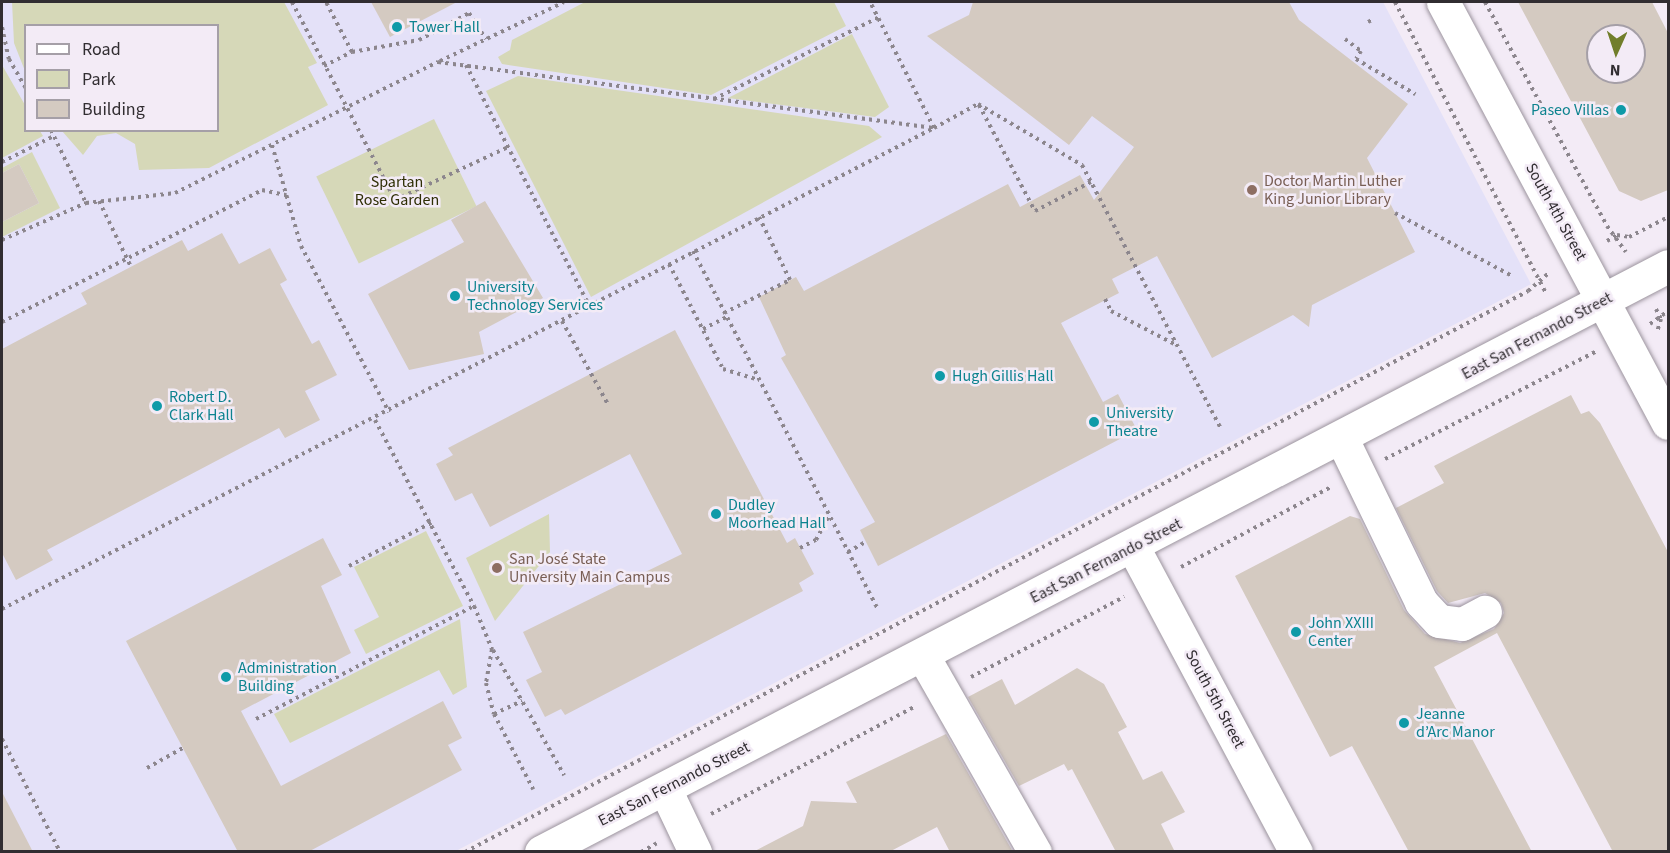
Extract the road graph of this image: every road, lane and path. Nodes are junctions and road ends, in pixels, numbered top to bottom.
1 (292, 2) edge
2 (326, 2) edge
3 (564, 2) edge
4 (870, 2) edge
5 (1395, 2) edge
6 (1443, 2) edge
7 (1485, 2) edge
8 (879, 16) junction
9 (1374, 19) dead end
10 (1368, 22) dead end
11 (2, 27) edge
12 (486, 39) junction
13 (1345, 39) dead end
14 (352, 52) junction
15 (438, 62) junction
16 (466, 65) junction
17 (324, 66) junction
18 (24, 85) edge
19 (1415, 94) dead end
20 (713, 100) junction
21 (978, 104) junction
22 (346, 107) junction
23 (934, 128) junction
24 (52, 132) edge
25 (54, 136) junction
26 (272, 145) junction
27 (508, 147) junction
28 (2, 162) edge
29 (1090, 182) junction
30 (286, 195) junction
31 (99, 201) junction
32 (86, 202) junction
33 (1395, 213) dead end
34 (759, 217) junction
35 (1668, 217) edge
36 (2, 240) edge
37 (693, 251) junction
38 (126, 258) junction
39 (669, 264) junction
40 (1668, 266) edge
41 (131, 267) dead end
42 (1512, 276) dead end
43 (1106, 299) dead end
44 (1606, 300) junction
45 (590, 307) junction
46 (1668, 311) edge
47 (726, 315) junction
48 (1661, 319) dead end
49 (2, 321) edge
50 (562, 321) junction
51 (703, 329) junction
52 (1176, 345) junction
53 (1587, 356) dead end
54 (1576, 358) dead end
55 (759, 380) junction
56 (609, 406) dead end
57 (390, 412) junction
58 (375, 420) junction
59 (1668, 423) edge
60 (1221, 429) dead end
61 (1342, 439) junction
62 (829, 516) junction
63 (431, 523) junction
64 (866, 542) dead end
65 (1132, 547) junction
66 (800, 548) dead end
67 (848, 552) junction
68 (349, 566) dead end
69 (474, 606) junction
70 (877, 607) dead end
71 (2, 609) edge
72 (1485, 612) dead end
73 (492, 649) junction
74 (923, 656) junction
75 (522, 701) junction
76 (494, 714) junction
77 (256, 719) dead end
78 (2, 739) edge
79 (183, 748) dead end
80 (147, 768) dead end
81 (564, 775) dead end
82 (533, 789) dead end
83 (665, 789) junction
84 (663, 840) dead end
85 (60, 852) edge
86 (465, 852) edge
87 (541, 852) edge
88 (641, 852) edge
89 (695, 852) edge
90 (1035, 852) edge
91 (1296, 852) edge

1 - 17 path
2 - 14 path
3 - 12 path
4 - 8 path
5 - 86 path
6 - 44 main road, South 4th Street
7 - 35 path
8 - 20 path
8 - 23 path
9 - 10 path
11 - 18 path
12 - 14 path
12 - 15 path
13 - 19 path
14 - 17 path
15 - 16 path
15 - 22 path
16 - 20 path
16 - 27 path
17 - 22 path
20 - 23 path
21 - 23 path
21 - 29 path
21 - 29 path
22 - 26 path
22 - 27 path
23 - 34 path
24 - 25 path
25 - 28 path
25 - 32 path
26 - 30 path
26 - 31 path
27 - 45 path
29 - 52 path
30 - 38 path
30 - 57 path
31 - 32 path
31 - 38 path
32 - 36 path
33 - 42 path
34 - 37 path
34 - 47 path
37 - 39 path
37 - 47 path
38 - 41 path
38 - 49 path
39 - 45 path
39 - 51 path
40 - 44 main road, East San Fernando Street
43 - 52 path
44 - 59 main road, South 4th Street
44 - 61 main road, East San Fernando Street
45 - 50 path
46 - 48 path
47 - 51 path
47 - 55 path
50 - 56 path
50 - 57 path
51 - 55 path
52 - 60 path
53 - 54 path
55 - 62 path
57 - 58 path
58 - 63 path
58 - 71 path
61 - 65 main road, East San Fernando Street
61 - 72 main road
62 - 66 path
62 - 67 path
63 - 68 path
63 - 69 path
64 - 67 path
65 - 74 main road, East San Fernando Street
65 - 91 main road, South 5th Street
67 - 70 path
69 - 73 path
69 - 77 path
73 - 75 path
73 - 76 path
74 - 83 main road, East San Fernando Street
74 - 90 main road
75 - 76 path
75 - 81 path
76 - 82 path
78 - 85 path
79 - 80 path
83 - 87 main road, East San Fernando Street
83 - 89 main road
84 - 88 path

